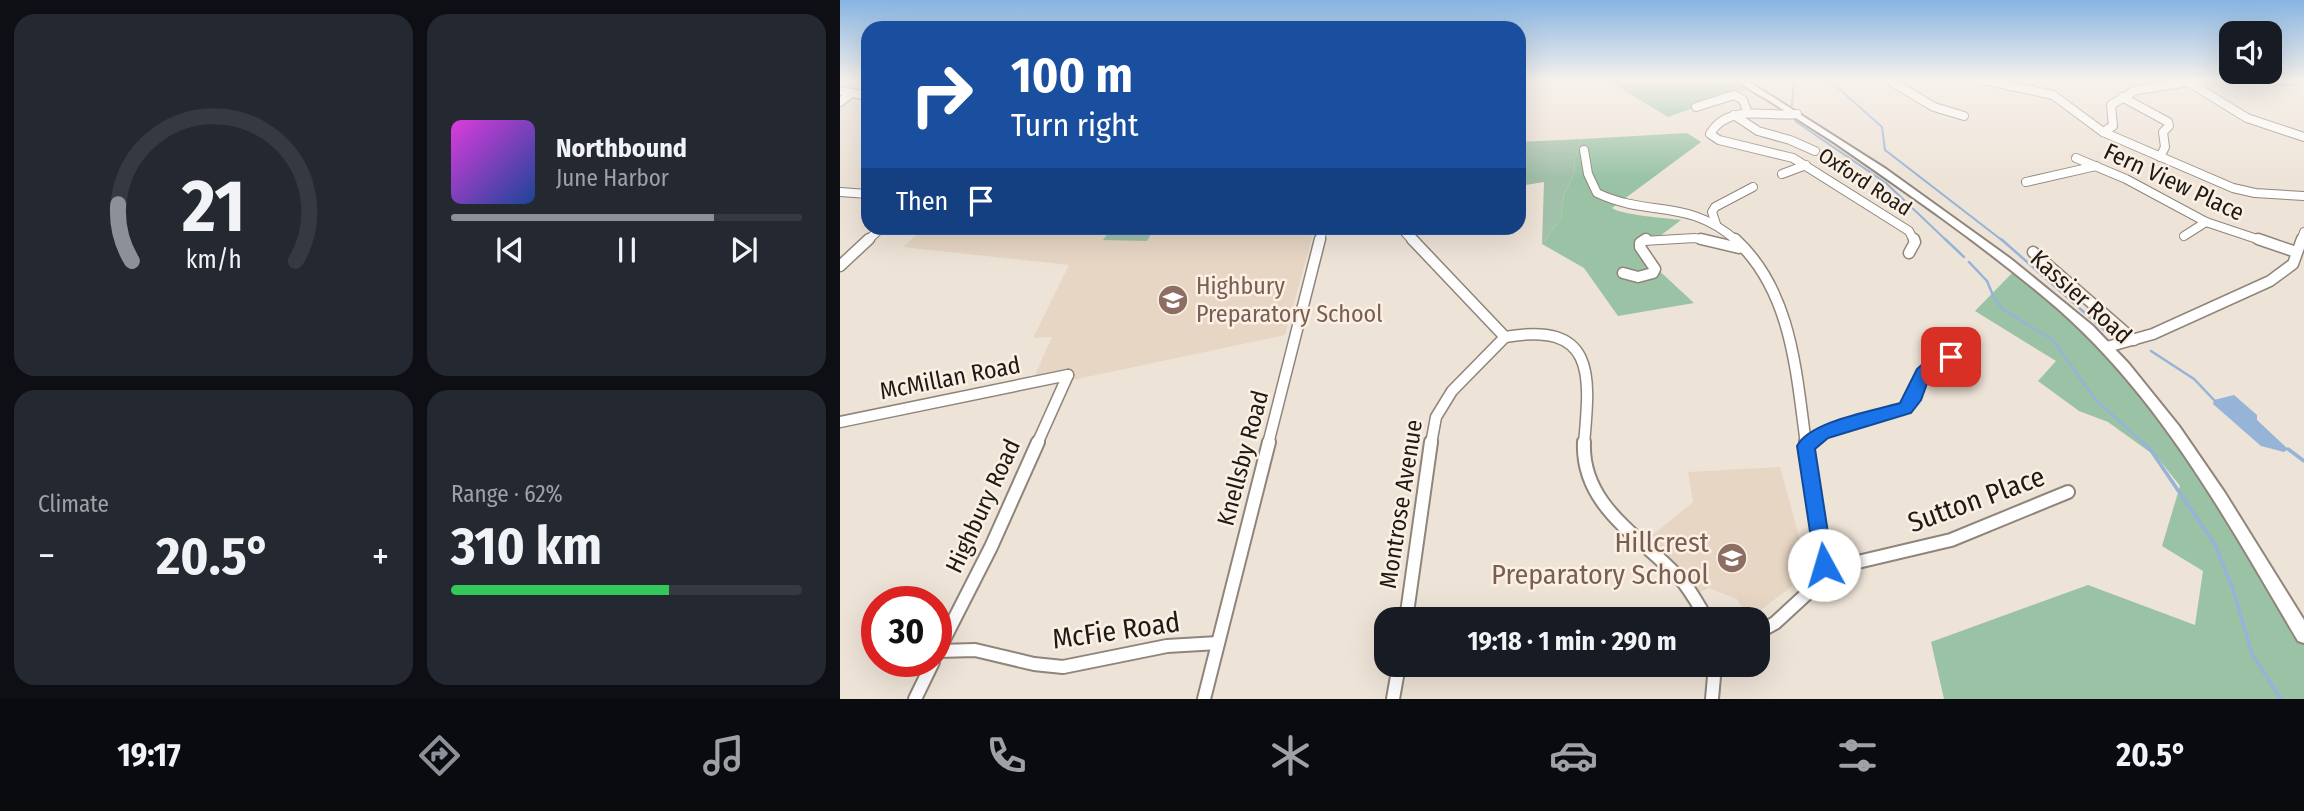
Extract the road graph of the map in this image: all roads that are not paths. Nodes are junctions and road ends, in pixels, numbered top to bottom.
1 (1742, 113) edge
2 (1755, 113) edge
3 (1953, 113) edge
4 (2077, 113) edge
5 (2111, 113) edge
6 (2151, 113) edge
7 (2238, 113) edge
8 (1797, 114) joint
9 (1734, 115) junction
10 (1964, 116) dead end
11 (2103, 132) junction
12 (2304, 137) edge
13 (1584, 150) dead end
14 (1815, 151) dead end
15 (2160, 157) junction
16 (2076, 158) dead end
17 (1807, 165) junction
18 (2096, 166) junction
19 (1782, 174) dead end
20 (2026, 182) dead end
21 (1753, 187) dead end
22 (840, 192) edge
23 (861, 194) edge
24 (2304, 195) edge
25 (2206, 222) junction
26 (1716, 224) junction
27 (2304, 232) edge
28 (873, 235) edge
29 (1321, 235) edge
30 (1408, 235) edge
31 (2184, 236) dead end
32 (1743, 249) junction
33 (2033, 252) dead end
34 (2296, 252) junction
35 (1909, 253) dead end
36 (840, 266) edge
37 (1623, 273) dead end
38 (1505, 337) junction
39 (2134, 340) junction
40 (2107, 347) junction
41 (1972, 353) dead end
42 (1068, 375) joint
43 (840, 422) edge
44 (1806, 446) junction
45 (2068, 492) dead end
46 (1825, 577) junction
47 (1408, 607) edge
48 (1699, 607) edge
49 (952, 624) edge
50 (1770, 625) edge
51 (2304, 635) edge
52 (1218, 643) junction
53 (952, 654) edge
54 (926, 677) edge
55 (1397, 677) edge
56 (1714, 677) edge
57 (915, 699) edge
58 (1204, 699) edge
59 (1393, 699) edge
60 (1712, 699) edge

1 - 9 street, Oxford Road
2 - 8 street, Oxford Road
3 - 10 street
4 - 11 street
5 - 11 street
6 - 15 street
7 - 12 street
8 - 40 main road, Kassier Road
9 - 14 street
9 - 17 street, Oxford Road
11 - 15 street
13 - 26 street
15 - 24 street
16 - 18 street, Fern View Place
17 - 19 street
17 - 35 street, Oxford Road
18 - 20 street
18 - 25 street, Fern View Place
21 - 26 street
22 - 23 street
25 - 31 street
25 - 34 street, Fern View Place
26 - 32 street
27 - 34 street
28 - 36 street
29 - 52 street, Knellsby Road
30 - 38 street
32 - 37 street
32 - 44 street
33 - 39 street
34 - 39 street
38 - 47 street, Montrose Avenue
38 - 48 street
39 - 40 street
40 - 51 main road, Kassier Road
41 - 44 street
42 - 43 street, McMillan Road
42 - 49 street, Highbury Road
44 - 46 street
45 - 46 street, Sutton Place
46 - 50 street, Sutton Place
52 - 53 street, McFie Road
52 - 58 street, Knellsby Road
54 - 57 street, Highbury Road
55 - 59 street
56 - 60 street

